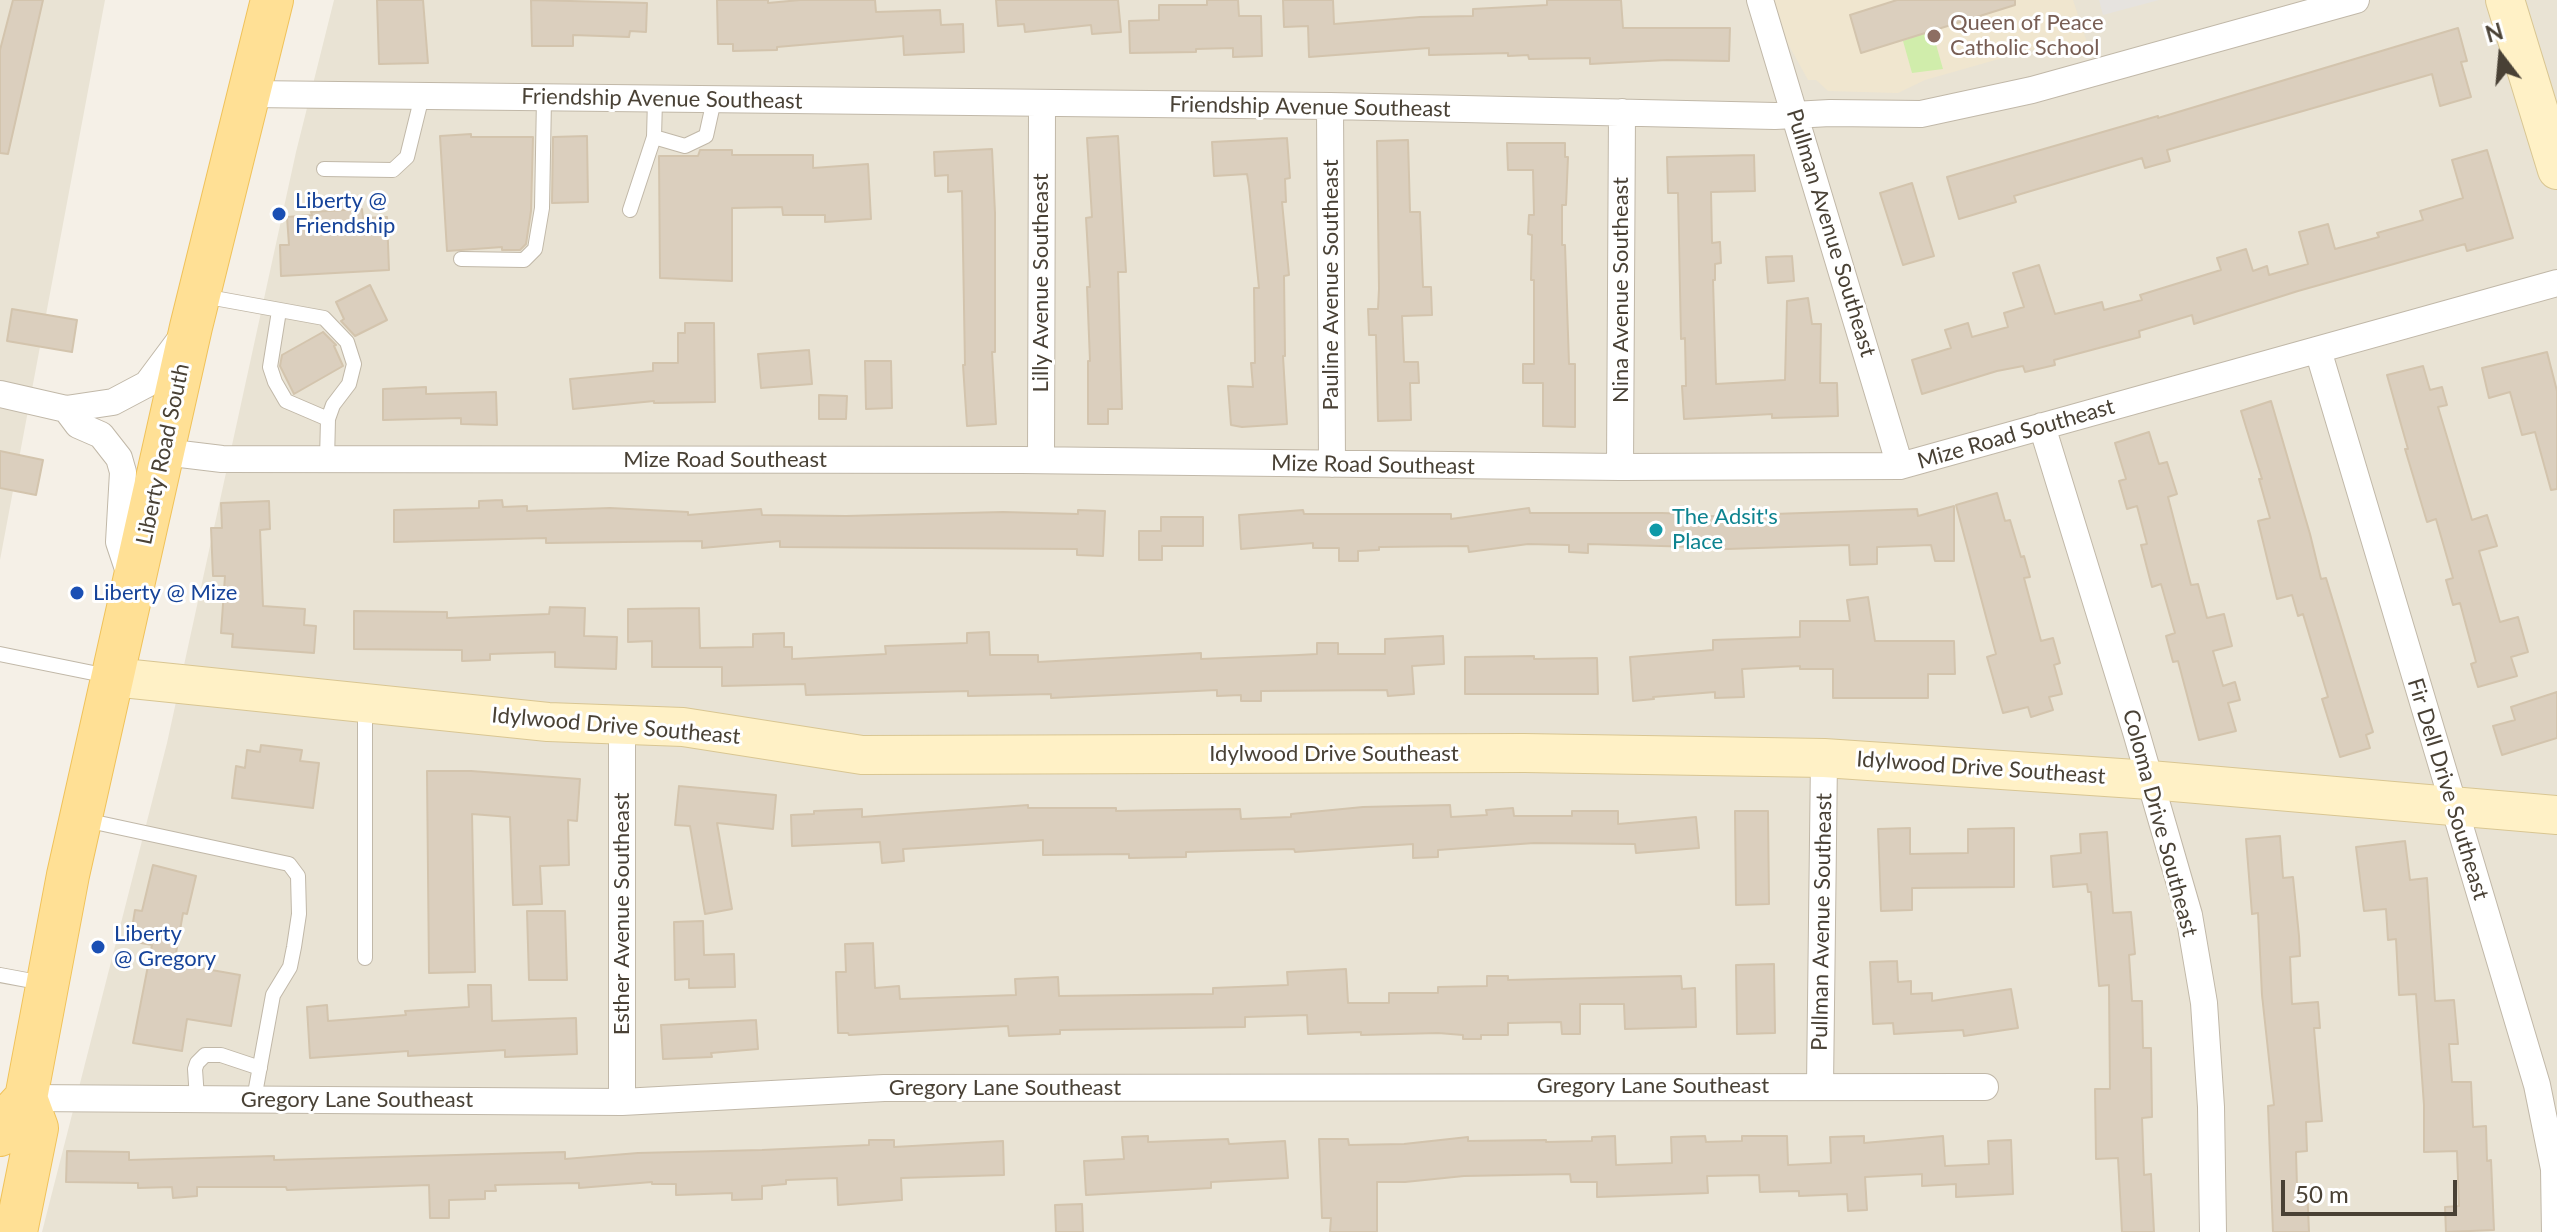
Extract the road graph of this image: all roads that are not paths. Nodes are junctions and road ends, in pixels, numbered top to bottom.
1 (272, 0) edge
2 (1760, 0) edge
3 (2356, 0) edge
4 (2505, 0) edge
5 (249, 94) junction
6 (422, 96) junction
7 (544, 98) junction
8 (655, 100) junction
9 (714, 100) junction
10 (2547, 102) edge
11 (1042, 105) junction
12 (1330, 106) junction
13 (1622, 112) junction
14 (1796, 116) junction
15 (654, 137) junction
16 (324, 169) dead end
17 (2557, 170) edge
18 (630, 210) dead end
19 (461, 259) dead end
20 (2557, 283) edge
21 (195, 311) junction
22 (279, 311) junction
23 (2318, 350) junction
24 (0, 394) edge
25 (66, 409) junction
26 (328, 419) junction
27 (2042, 426) junction
28 (164, 452) junction
29 (327, 460) junction
30 (1041, 460) junction
31 (1332, 464) junction
32 (1900, 466) junction
33 (1620, 467) junction
34 (133, 586) junction
35 (0, 654) edge
36 (113, 677) junction
37 (365, 703) junction
38 (622, 727) junction
39 (1824, 758) junction
40 (2150, 780) junction
41 (2453, 806) junction
42 (2557, 815) edge
43 (80, 819) junction
44 (365, 958) dead end
45 (0, 975) edge
46 (47, 984) junction
47 (260, 1068) junction
48 (1820, 1086) junction
49 (1985, 1087) dead end
50 (26, 1098) junction
51 (197, 1099) junction
52 (254, 1099) junction
53 (622, 1102) junction
54 (0, 1135) edge
55 (16, 1232) edge
56 (2213, 1232) edge
57 (2555, 1232) edge

1 - 5 main road, Liberty Road South
2 - 14 street, Pullman Avenue Southeast
3 - 14 street, Friendship Avenue Southeast
4 - 10 street
5 - 6 street, Friendship Avenue Southeast
5 - 21 main road, Liberty Road South
6 - 7 street, Friendship Avenue Southeast
6 - 16 lane
7 - 8 street, Friendship Avenue Southeast
7 - 19 lane
8 - 9 street, Friendship Avenue Southeast
8 - 15 lane
9 - 11 street, Friendship Avenue Southeast
9 - 15 lane
10 - 17 street
11 - 12 street, Friendship Avenue Southeast
11 - 30 street, Lilly Avenue Southeast
12 - 13 street, Friendship Avenue Southeast
12 - 31 street, Pauline Avenue Southeast
13 - 14 street, Friendship Avenue Southeast
13 - 33 street, Nina Avenue Southeast
14 - 32 street, Pullman Avenue Southeast
15 - 18 lane
20 - 23 street, Mize Road Southeast
21 - 22 lane
21 - 25 street
21 - 28 main road, Liberty Road South
22 - 26 lane
22 - 26 lane
23 - 27 street, Mize Road Southeast
23 - 41 street, Fir Dell Drive Southeast
24 - 25 street
25 - 34 street
26 - 29 lane
27 - 32 street, Mize Road Southeast
27 - 40 street, Coloma Drive Southeast
28 - 29 street, Mize Road Southeast
28 - 34 main road, Liberty Road South
29 - 30 street, Mize Road Southeast
30 - 31 street, Mize Road Southeast
31 - 33 street, Mize Road Southeast
32 - 33 street, Mize Road Southeast
34 - 36 main road, Liberty Road South
35 - 36 lane
36 - 37 street, Idylwood Drive Southeast
36 - 43 main road, Liberty Road South
37 - 38 street, Idylwood Drive Southeast
37 - 44 lane
38 - 39 street, Idylwood Drive Southeast
38 - 53 street, Esther Avenue Southeast
39 - 40 street, Idylwood Drive Southeast
39 - 48 street, Pullman Avenue Southeast
40 - 41 street, Idylwood Drive Southeast
40 - 56 street, Coloma Drive Southeast
41 - 42 street, Idylwood Drive Southeast
41 - 57 street, Fir Dell Drive Southeast
43 - 46 main road, Liberty Road South
43 - 47 lane
45 - 46 lane
46 - 50 main road, Liberty Road South
47 - 51 lane
47 - 52 lane
48 - 49 street, Gregory Lane Southeast
48 - 53 street, Gregory Lane Southeast
50 - 51 street, Gregory Lane Southeast
50 - 54 main road, Liberty Road South
50 - 55 main road, Liberty Road South
51 - 52 street, Gregory Lane Southeast
52 - 53 street, Gregory Lane Southeast

